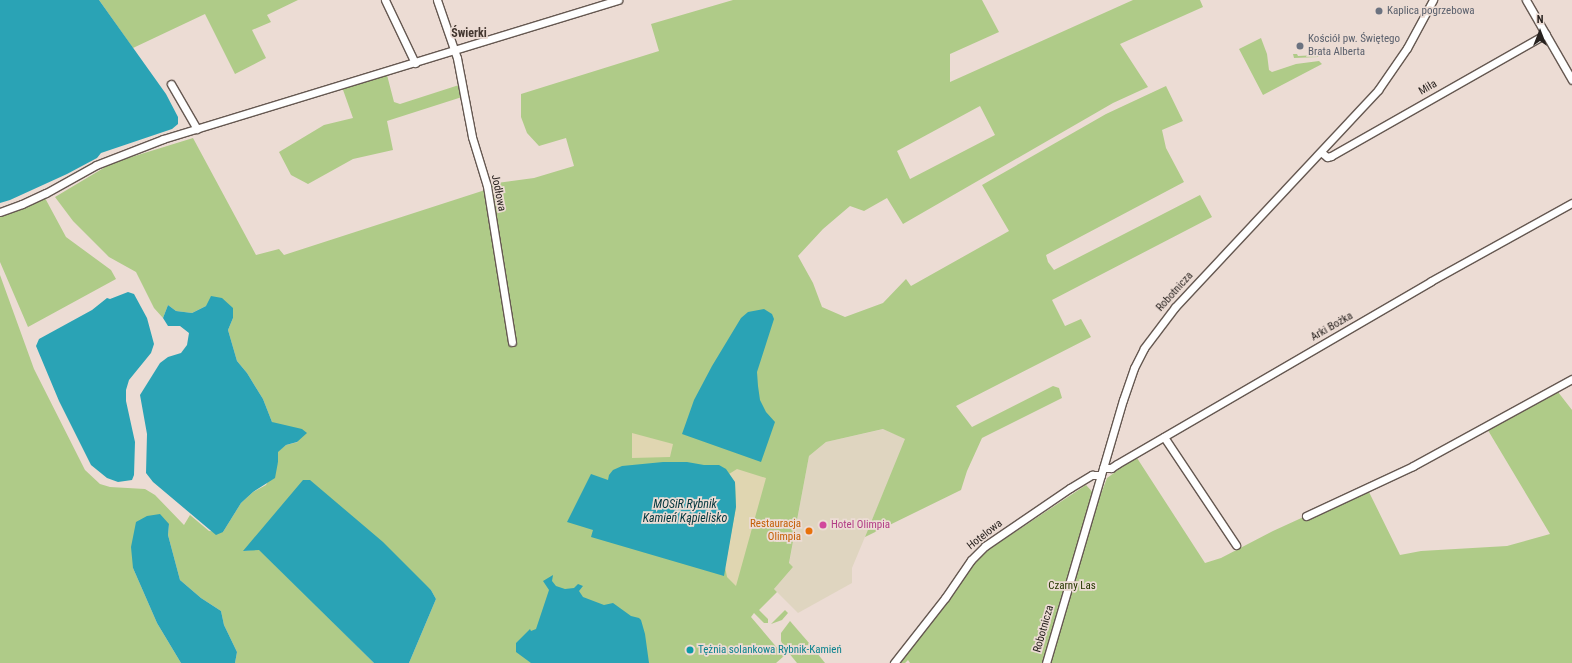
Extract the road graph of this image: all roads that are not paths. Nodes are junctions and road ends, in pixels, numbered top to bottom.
1 (385, 0) edge
2 (438, 0) edge
3 (618, 0) edge
4 (1433, 0) edge
5 (1526, 0) edge
6 (1546, 34) junction
7 (454, 50) junction
8 (415, 63) junction
9 (1572, 80) edge
10 (172, 84) dead end
11 (197, 129) junction
12 (1321, 152) junction
13 (1572, 203) edge
14 (0, 212) edge
15 (512, 342) dead end
16 (1572, 379) edge
17 (1164, 438) junction
18 (1102, 471) junction
19 (1306, 516) dead end
20 (1236, 545) dead end
21 (894, 663) edge
22 (1046, 663) edge

1 - 8 street
2 - 7 street, Jodłowa
3 - 7 street
4 - 12 street, Robotnicza
5 - 6 street
6 - 9 street
6 - 12 street, Miła
7 - 8 street
7 - 15 street, Jodłowa
8 - 11 street
10 - 11 street
11 - 14 street
12 - 18 street, Robotnicza
13 - 17 street, Arki Bożka
16 - 19 street
17 - 18 street, Arki Bożka
17 - 20 street
18 - 21 street, Hotelowa
18 - 22 street, Robotnicza

